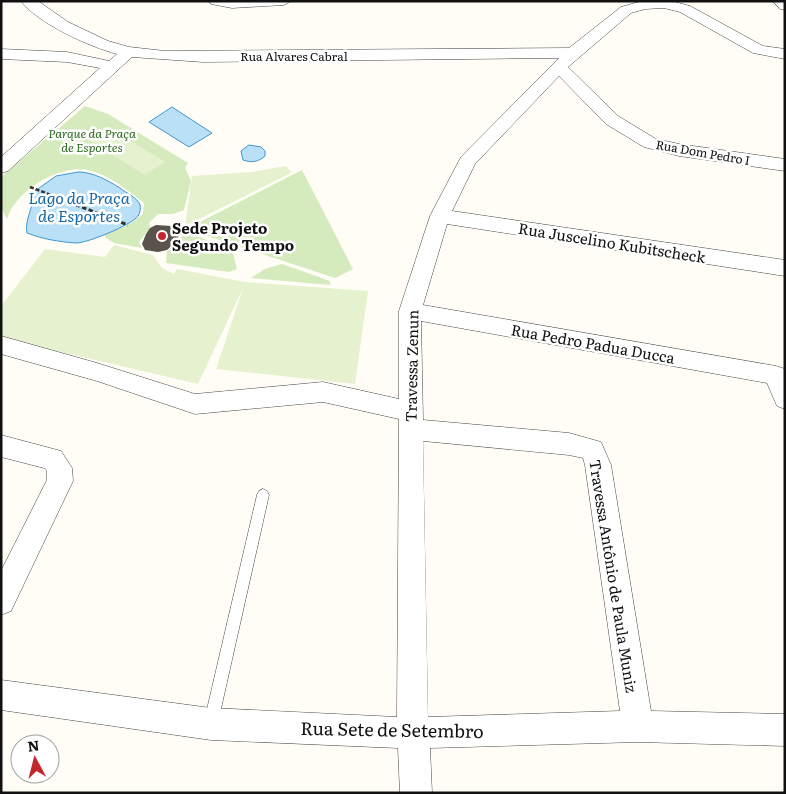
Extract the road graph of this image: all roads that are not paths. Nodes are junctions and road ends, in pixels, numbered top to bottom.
1 (28, 1) edge
2 (216, 1) edge
3 (284, 1) edge
4 (780, 1) edge
5 (785, 6) edge
6 (128, 52) junction
7 (1, 54) edge
8 (784, 55) edge
9 (566, 60) junction
10 (112, 66) junction
11 (785, 165) edge
12 (1, 167) edge
13 (440, 216) junction
14 (785, 268) edge
15 (410, 311) junction
16 (1, 345) edge
17 (785, 398) edge
18 (410, 421) junction
19 (1, 446) edge
20 (263, 494) dead end
21 (1, 601) edge
22 (1, 695) edge
23 (211, 724) junction
24 (638, 726) junction
25 (785, 730) edge
26 (413, 733) junction
27 (416, 793) edge

1 - 6 street, Rua Alvares Cabral
2 - 3 street
4 - 5 street
6 - 9 street, Rua Alvares Cabral
6 - 10 street
7 - 10 street
8 - 9 street, Travessa Zenun
9 - 11 street, Rua Dom Pedro I
9 - 13 street, Travessa Zenun
10 - 12 street
13 - 14 street, Rua Juscelino Kubitscheck
13 - 15 street, Travessa Zenun
15 - 17 street, Rua Pedro Padua Ducca
15 - 18 street, Travessa Zenun
16 - 18 street
18 - 24 street, Travessa Antônio de Paula Muniz
18 - 26 street, Travessa Zenun
19 - 21 street
20 - 23 lane
22 - 23 street, Rua Sete de Setembro
23 - 26 street, Rua Sete de Setembro
24 - 25 street, Rua Sete de Setembro
24 - 26 street, Rua Sete de Setembro
26 - 27 street, Travessa Zenun

